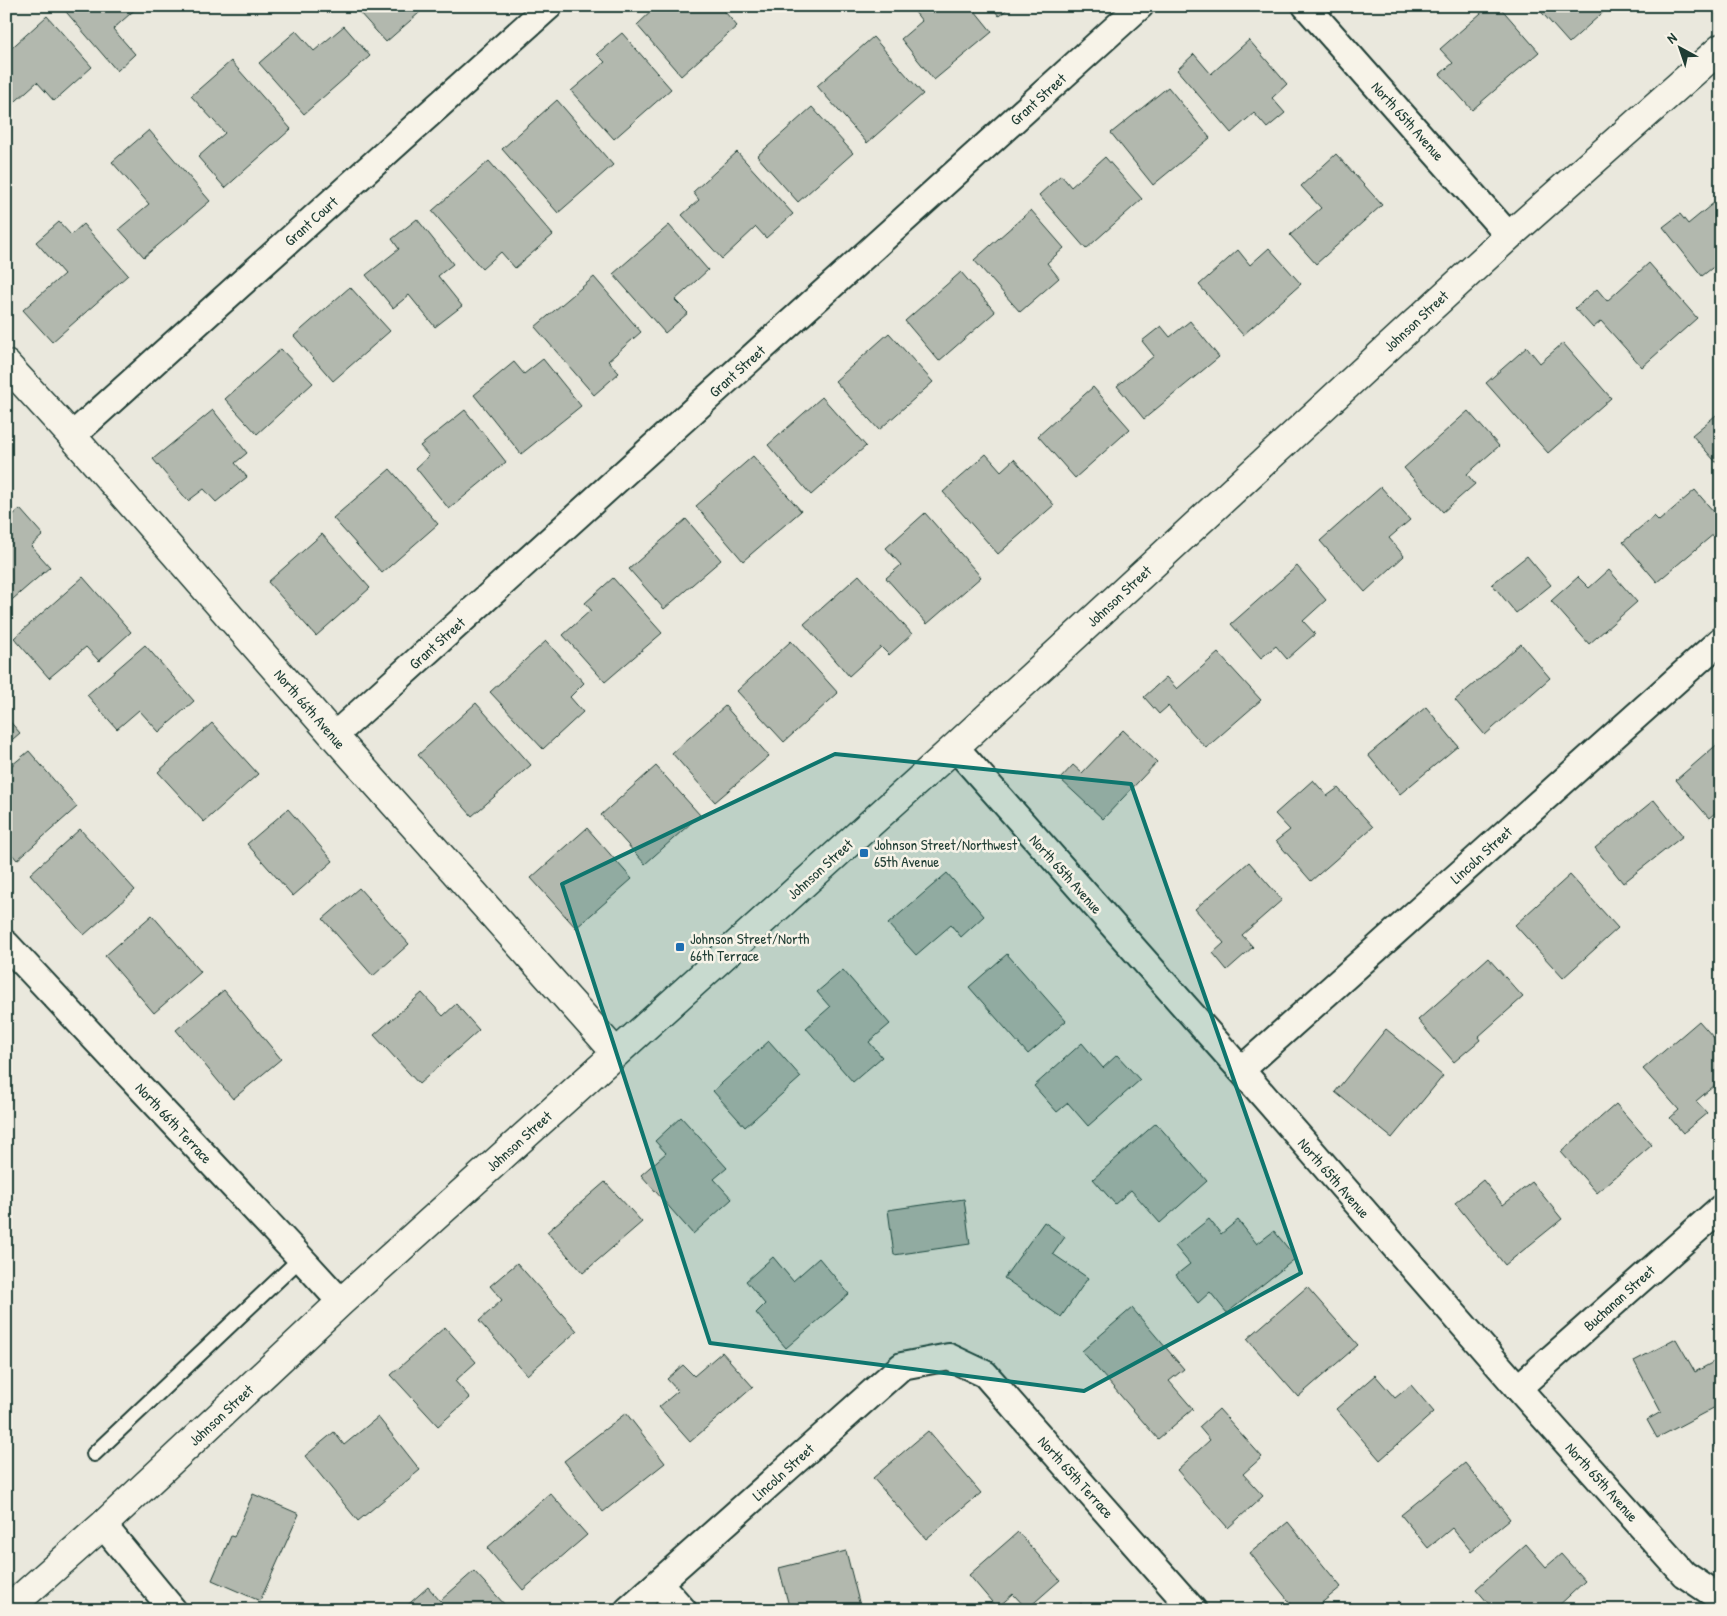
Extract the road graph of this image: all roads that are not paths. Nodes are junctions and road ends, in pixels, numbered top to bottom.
1 (549, 6) edge
2 (1140, 6) edge
3 (1306, 6) edge
4 (1721, 48) edge
5 (1509, 236) junction
6 (6, 364) edge
7 (72, 436) junction
8 (1721, 640) edge
9 (334, 736) junction
10 (955, 748) junction
11 (6, 944) edge
12 (616, 1053) junction
13 (1241, 1070) junction
14 (1721, 1208) edge
15 (301, 1258) junction
16 (341, 1302) junction
17 (949, 1357) joint
18 (1518, 1388) junction
19 (94, 1454) dead end
20 (103, 1525) junction
21 (659, 1583) junction
22 (1721, 1599) edge
23 (7, 1610) edge
24 (173, 1610) edge
25 (628, 1610) edge
26 (682, 1610) edge
27 (1193, 1610) edge

1 - 7 street, Grant Court
2 - 9 street, Grant Street
3 - 5 street, North 65th Avenue
4 - 5 street, Johnson Street
5 - 10 street, Johnson Street
6 - 7 street, North 66th Avenue
7 - 9 street, North 66th Avenue
8 - 13 street, Lincoln Street
9 - 12 street, North 66th Avenue
10 - 12 street, Johnson Street
10 - 13 street, North 65th Avenue
11 - 15 street, North 66th Terrace
12 - 16 street, Johnson Street
13 - 18 street, North 65th Avenue
14 - 18 street, Buchanan Street
15 - 16 street, North 66th Terrace
15 - 19 lane
16 - 20 street, Johnson Street
17 - 21 street, Lincoln Street
17 - 27 street, North 65th Terrace
18 - 22 street, North 65th Avenue
20 - 23 street, Johnson Street
20 - 24 street
21 - 25 street, Lincoln Street
21 - 26 street

